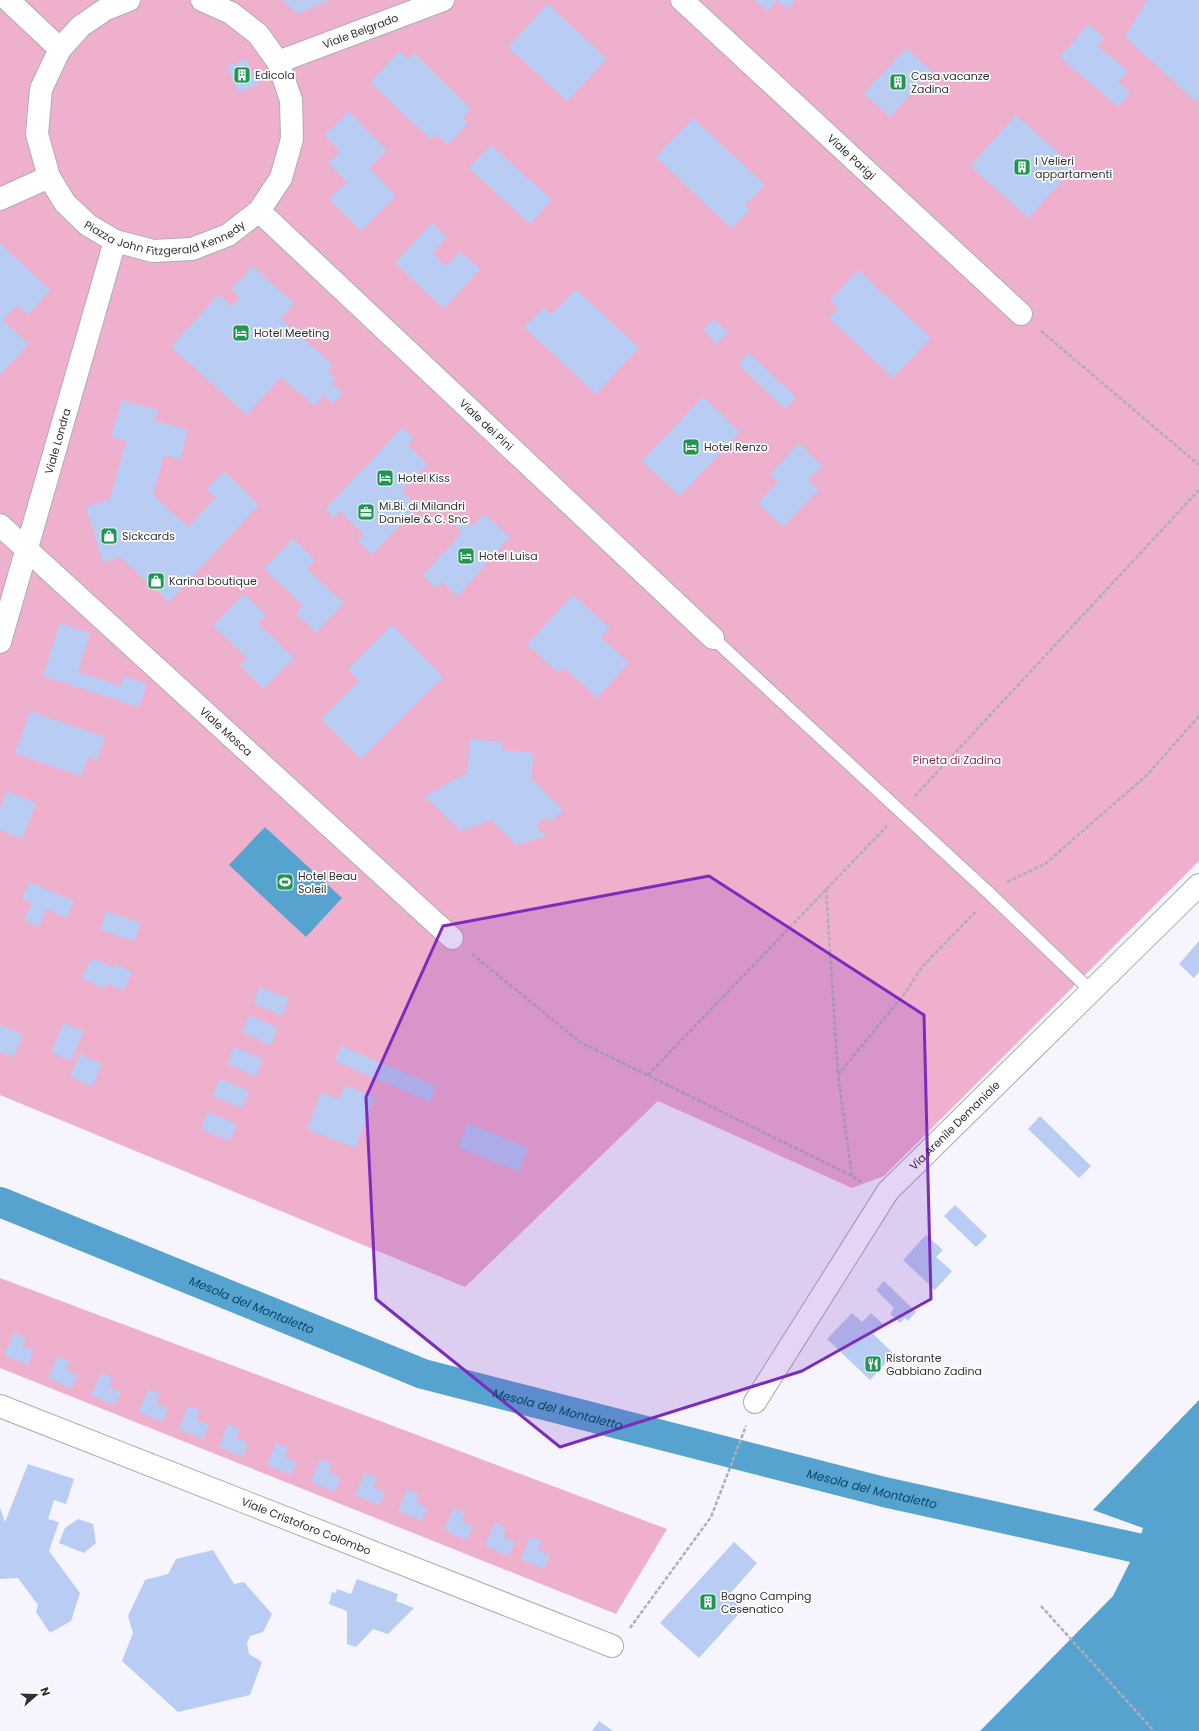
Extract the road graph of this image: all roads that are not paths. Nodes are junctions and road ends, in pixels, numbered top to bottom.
1 (8, 0) edge
2 (129, 0) edge
3 (202, 0) edge
4 (443, 0) edge
5 (682, 0) edge
6 (60, 49) junction
7 (278, 62) junction
8 (48, 177) junction
9 (0, 199) edge
10 (259, 211) junction
11 (115, 241) junction
12 (1021, 314) road end
13 (0, 524) edge
14 (26, 549) junction
15 (713, 638) joint
16 (0, 642) edge
17 (1199, 885) edge
18 (452, 938) road end
19 (1084, 984) dead end
20 (755, 1402) road end
21 (0, 1406) edge
22 (612, 1646) road end

1 - 6 street
2 - 6 street, Piazza John Fitzgerald Kennedy
3 - 7 street, Piazza John Fitzgerald Kennedy
4 - 7 street, Viale Belgrado
5 - 12 street, Viale Parigi
6 - 8 street, Piazza John Fitzgerald Kennedy
7 - 10 street, Piazza John Fitzgerald Kennedy
8 - 9 street
8 - 11 street, Piazza John Fitzgerald Kennedy
10 - 11 street, Piazza John Fitzgerald Kennedy
10 - 15 street, Viale dei Pini
11 - 14 street, Viale Londra
13 - 14 street, Viale Mosca
14 - 16 street, Viale Londra
14 - 18 street, Viale Mosca
15 - 19 lane
17 - 20 street, Via Arenile Demaniale
21 - 22 street, Viale Cristoforo Colombo

